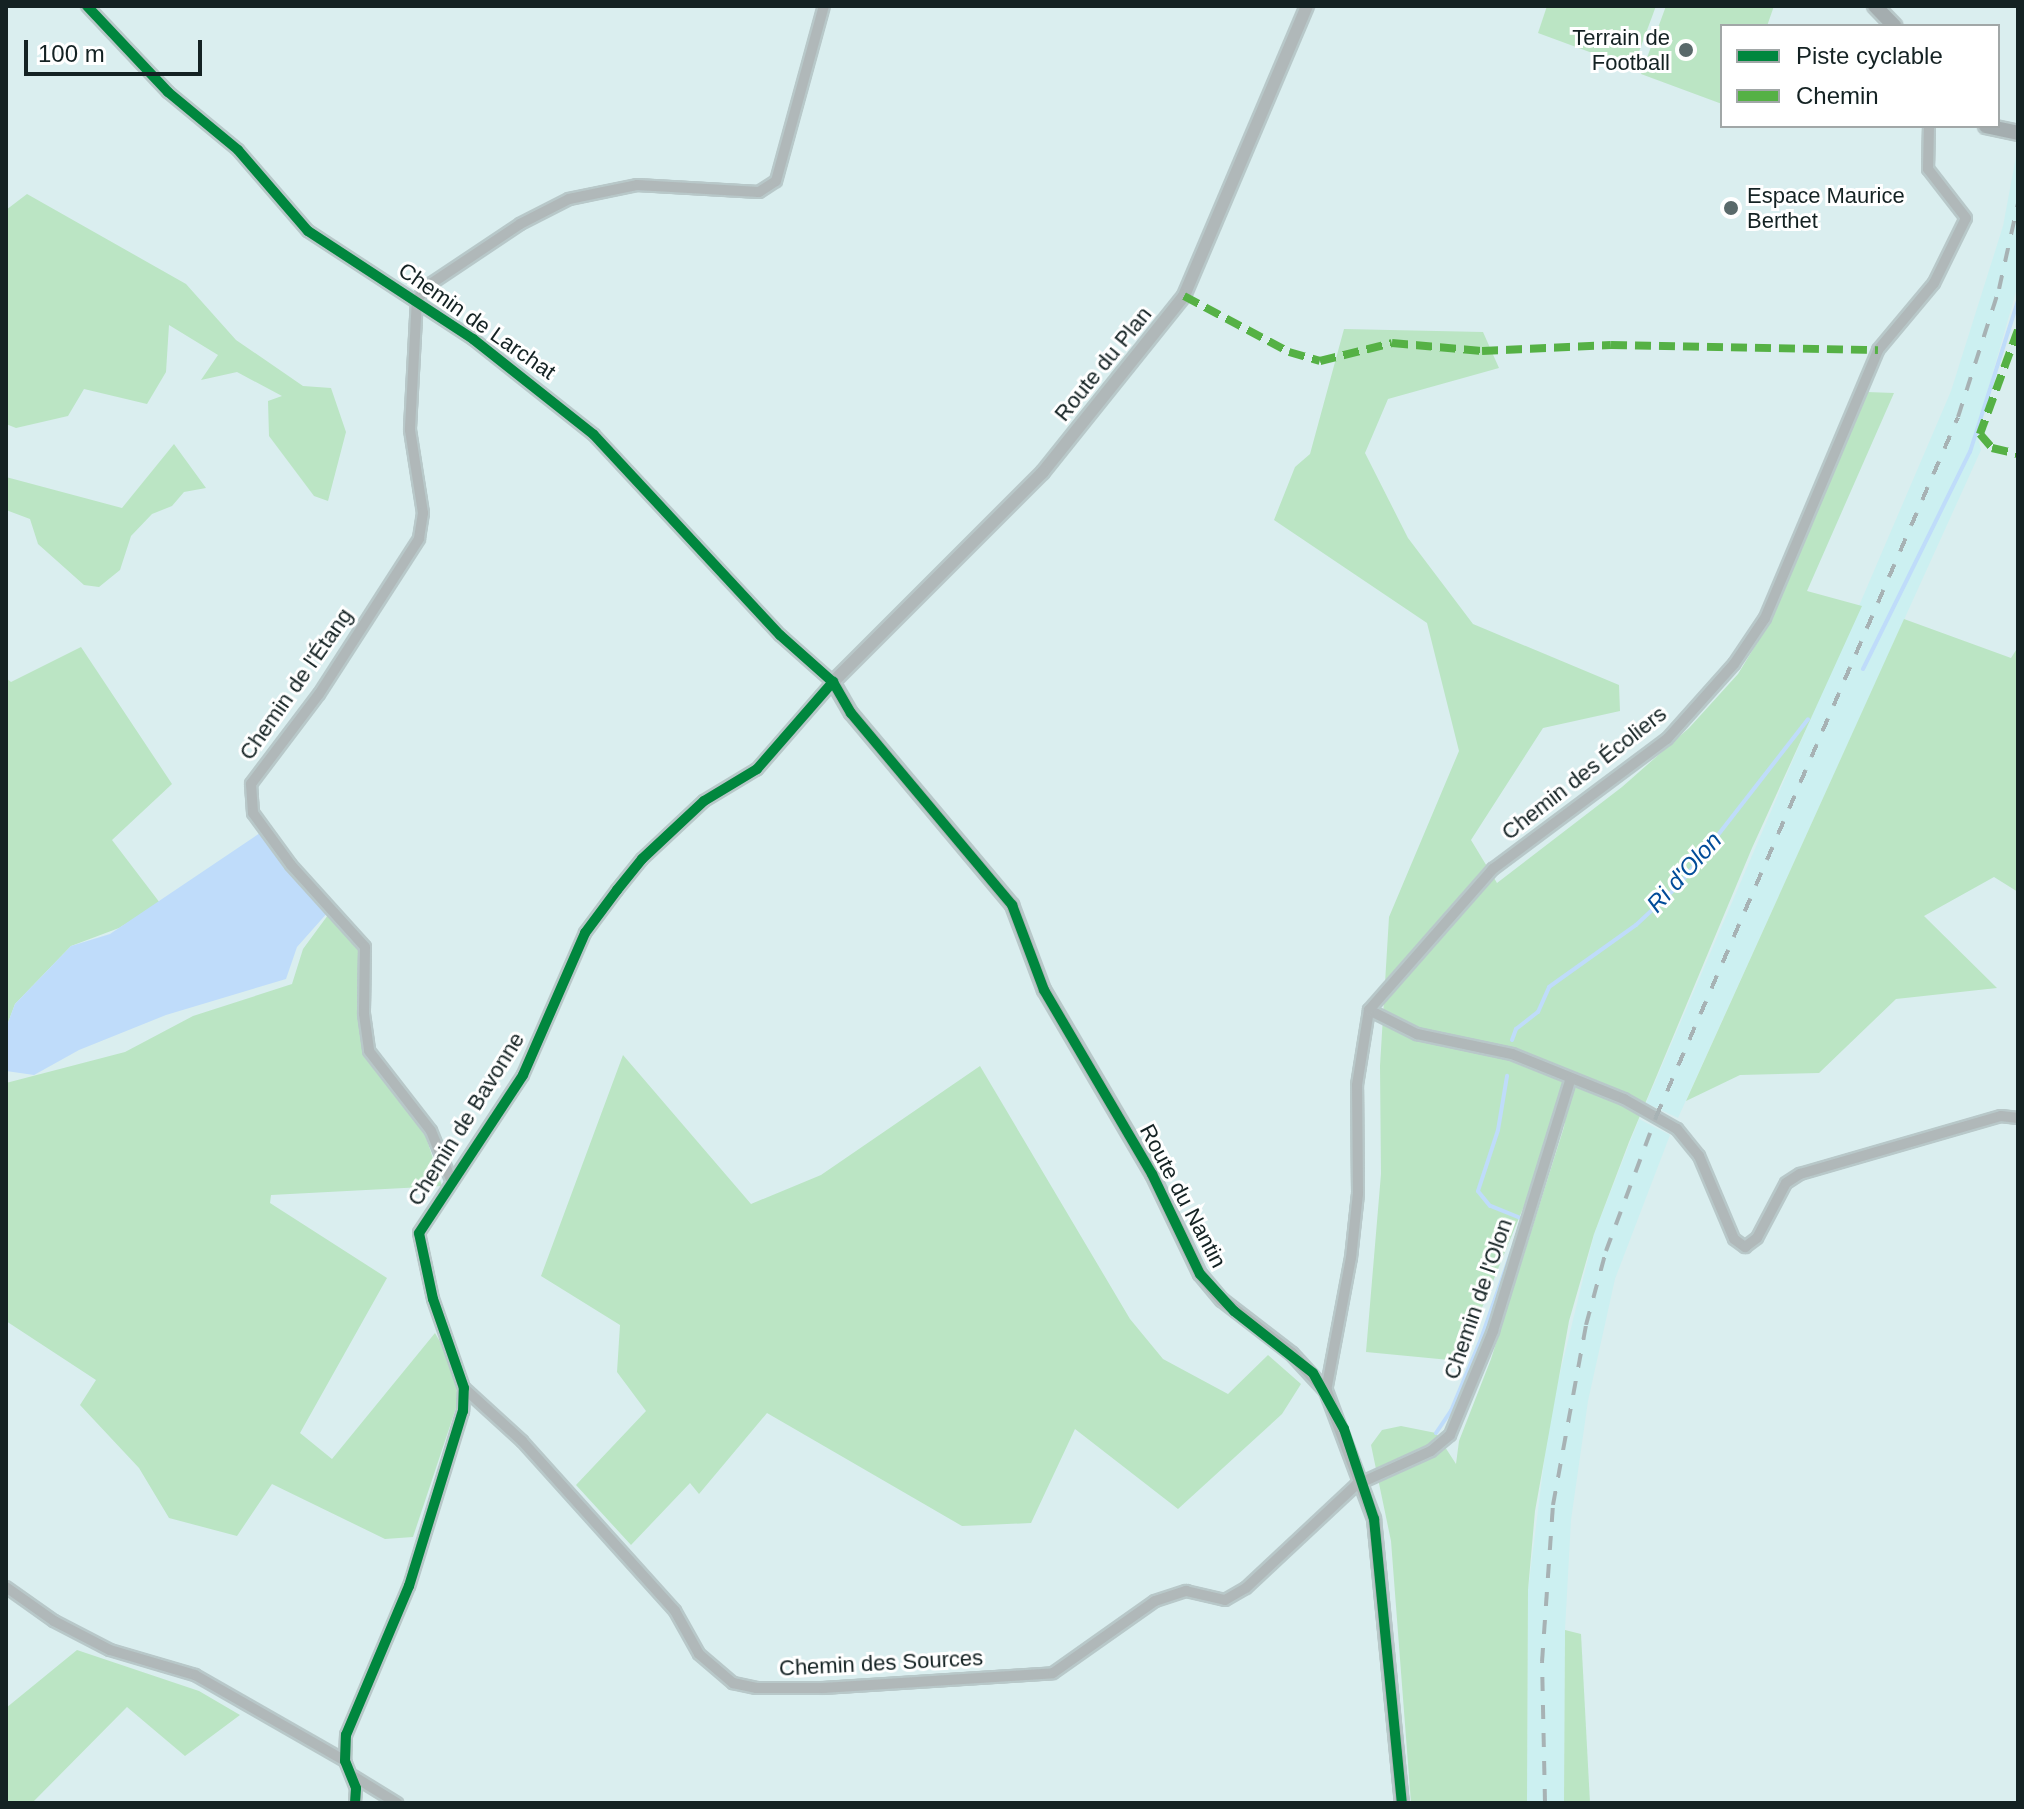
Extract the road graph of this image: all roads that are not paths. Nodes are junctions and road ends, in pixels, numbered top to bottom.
1 (87, 6) edge
2 (824, 6) edge
3 (1307, 6) edge
4 (1875, 6) edge
5 (1892, 24) edge
6 (1929, 128) edge
7 (417, 299) junction
8 (833, 682) junction
9 (1369, 1010) junction
10 (1570, 1080) junction
11 (2018, 1118) edge
12 (452, 1182) junction
13 (464, 1388) junction
14 (1326, 1391) junction
15 (1363, 1483) junction
16 (6, 1587) edge
17 (345, 1761) junction
18 (353, 1776) junction
19 (355, 1803) edge
20 (397, 1803) edge
21 (1402, 1803) edge

1 - 7 street, Chemin de Larchat
2 - 7 street
3 - 8 street, Route du Plan
4 - 5 main road
6 - 9 street, Chemin des Écoliers
7 - 8 street, Chemin de Larchat
7 - 12 street, Chemin de l'Étang
8 - 12 street, Chemin de Bavonne
8 - 14 street, Route du Nantin
9 - 10 street
9 - 14 street
10 - 11 street
10 - 15 street, Chemin de l'Olon
12 - 13 street, Chemin de Bavonne
13 - 15 street, Chemin des Sources
13 - 17 street, Chemin de Bavonne
14 - 15 street, Route du Nantin
15 - 21 street, Route du Nantin
16 - 17 street
17 - 18 street
18 - 19 street
18 - 20 street

